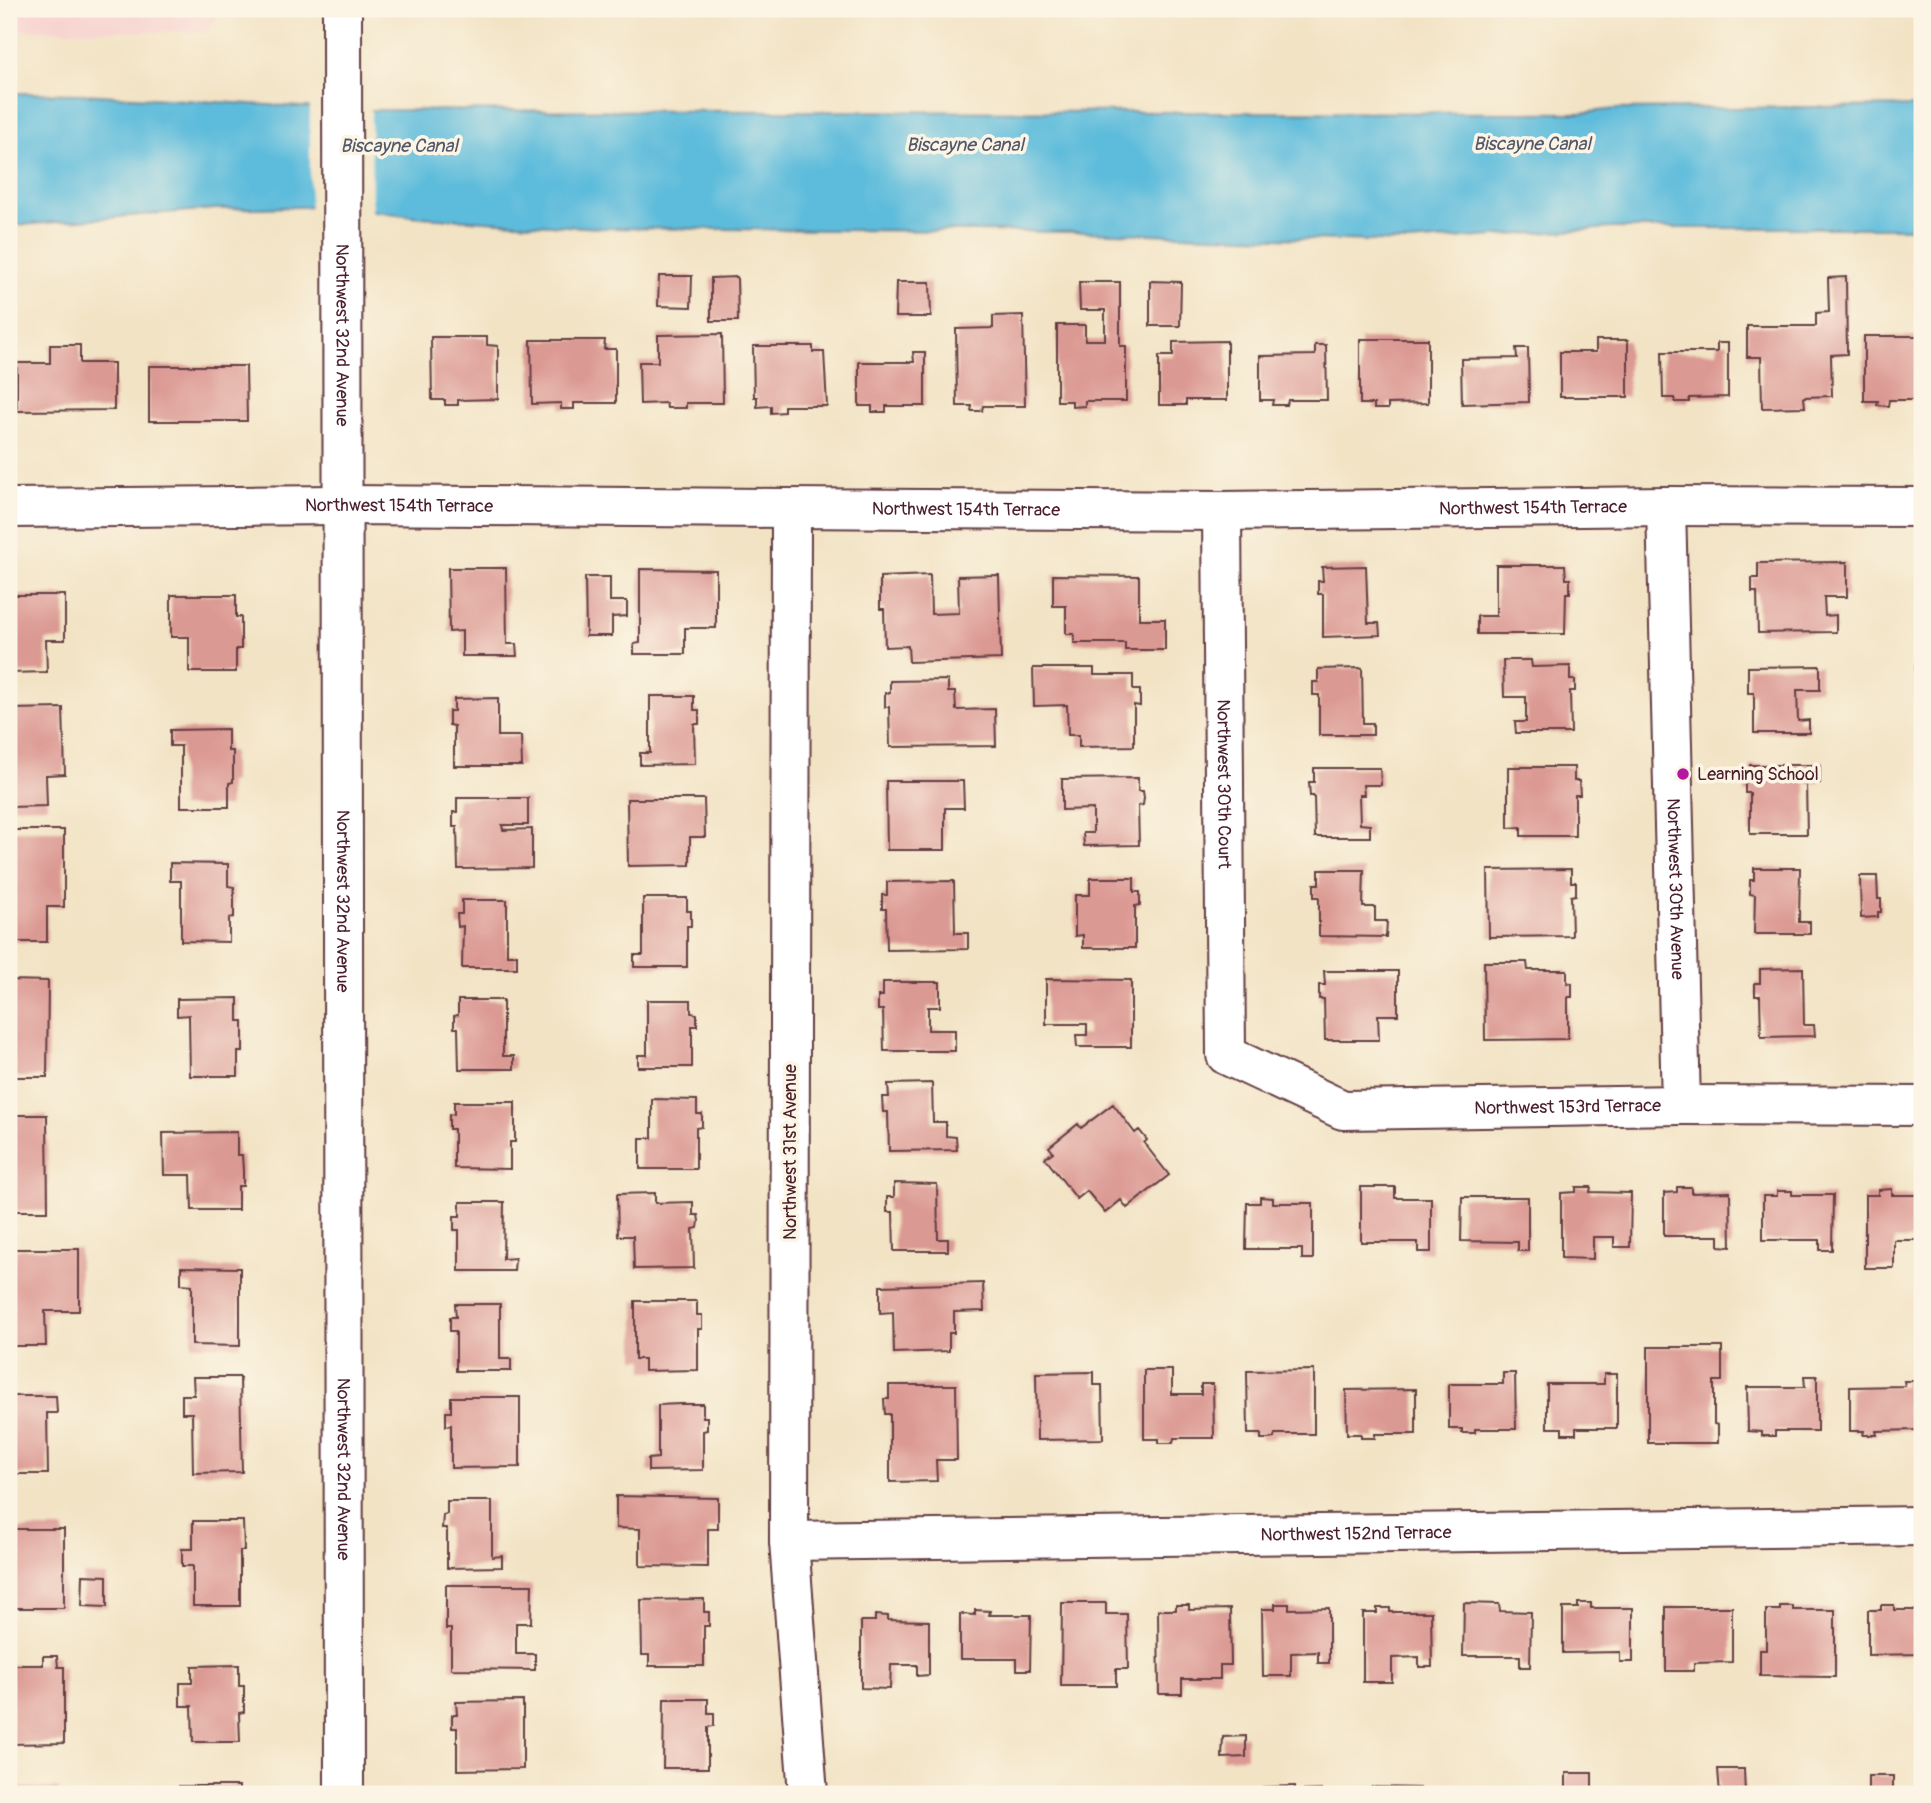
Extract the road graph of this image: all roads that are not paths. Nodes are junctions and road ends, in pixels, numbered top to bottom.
1 (342, 9) edge
2 (342, 505) junction
3 (1666, 506) junction
4 (1922, 507) edge
5 (9, 509) edge
6 (791, 509) junction
7 (1223, 511) junction
8 (1226, 1055) joint
9 (1681, 1105) junction
10 (1922, 1106) edge
11 (1922, 1526) edge
12 (789, 1541) junction
13 (344, 1794) edge
14 (808, 1794) edge

1 - 2 street, Northwest 32nd Avenue
2 - 5 street, Northwest 154th Terrace
2 - 6 street, Northwest 154th Terrace
2 - 13 street, Northwest 32nd Avenue
3 - 4 street, Northwest 154th Terrace
3 - 7 street, Northwest 154th Terrace
3 - 9 street, Northwest 30th Avenue
6 - 7 street, Northwest 154th Terrace
6 - 12 street, Northwest 31st Avenue
7 - 8 street, Northwest 30th Court
8 - 9 street, Northwest 153rd Terrace
9 - 10 street, Northwest 153rd Terrace
11 - 12 street, Northwest 152nd Terrace
12 - 14 street, Northwest 31st Avenue

